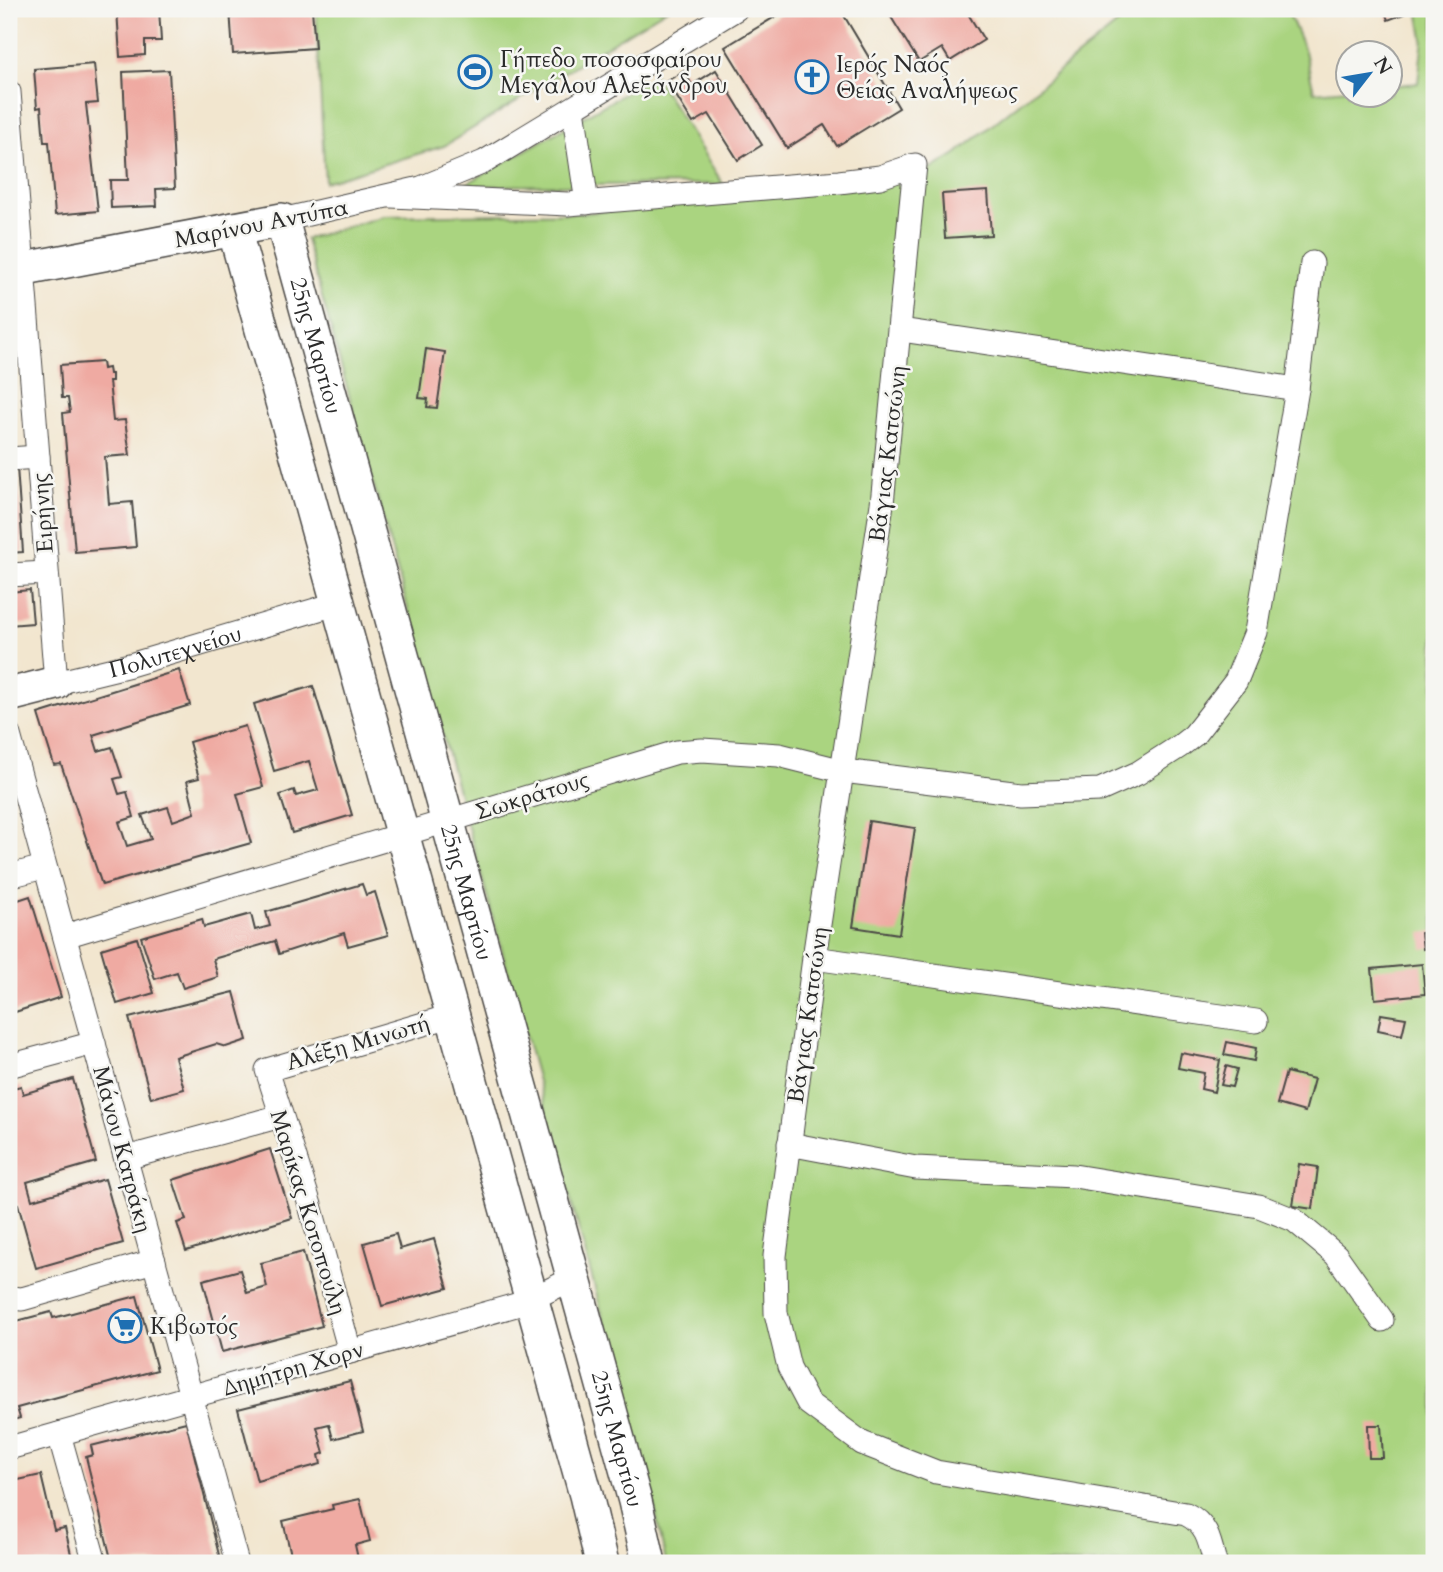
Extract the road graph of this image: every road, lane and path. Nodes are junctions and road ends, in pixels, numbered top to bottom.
1 (736, 9) edge
2 (9, 92) edge
3 (573, 110) junction
4 (391, 196) junction
5 (587, 203) junction
6 (282, 220) junction
7 (234, 229) junction
8 (1312, 263) dead end
9 (16, 270) edge
10 (901, 330) junction
11 (1297, 389) junction
12 (38, 457) junction
13 (9, 459) edge
14 (46, 573) junction
15 (9, 575) edge
16 (339, 603) junction
17 (56, 683) junction
18 (9, 695) edge
19 (9, 735) edge
20 (843, 771) junction
21 (447, 822) junction
22 (404, 835) junction
23 (44, 867) junction
24 (9, 876) edge
25 (65, 936) junction
26 (814, 958) junction
27 (454, 1015) junction
28 (1256, 1021) dead end
29 (94, 1043) junction
30 (9, 1066) edge
31 (266, 1073) joint
32 (281, 1116) junction
33 (789, 1144) junction
34 (126, 1158) junction
35 (154, 1261) junction
36 (574, 1278) junction
37 (9, 1298) edge
38 (532, 1300) junction
39 (1382, 1320) dead end
40 (350, 1352) junction
41 (190, 1397) junction
42 (59, 1434) junction
43 (9, 1448) edge
44 (95, 1563) edge
45 (237, 1563) edge
46 (602, 1563) edge
47 (649, 1563) edge
48 (1215, 1563) edge

1 - 3 street, Μαρίνου Αντύπα
2 - 9 street, Ειρήνης
3 - 4 street, Μαρίνου Αντύπα
3 - 5 street
4 - 5 street
4 - 6 street, Μαρίνου Αντύπα
5 - 10 street, Βάγιας Κατσώνη
6 - 7 street, Μαρίνου Αντύπα
6 - 21 street, 25ης Μαρτίου
7 - 9 street, Μαρίνου Αντύπα
7 - 16 street, 25ης Μαρτίου
8 - 11 street, Σωκράτους
9 - 12 street, Ειρήνης
10 - 11 street
10 - 20 street, Βάγιας Κατσώνη
11 - 20 street, Σωκράτους
12 - 13 street
12 - 14 street, Ειρήνης
14 - 15 street
14 - 17 street, Ειρήνης
16 - 17 street, Πολυτεχνείου
16 - 22 street, 25ης Μαρτίου
17 - 18 street, Πολυτεχνείου
19 - 23 street, Μάνου Κατράκη
20 - 21 street, Σωκράτους
20 - 26 street, Βάγιας Κατσώνη
21 - 22 street, Σωκράτους
21 - 36 street, 25ης Μαρτίου
22 - 25 street, Σωκράτους
22 - 27 street, 25ης Μαρτίου
23 - 24 street
23 - 25 street, Μάνου Κατράκη
25 - 29 street, Μάνου Κατράκη
26 - 28 street
26 - 33 street, Βάγιας Κατσώνη
27 - 31 street, Αλέξη Μινωτή
27 - 38 street, 25ης Μαρτίου
29 - 30 street
29 - 34 street, Μάνου Κατράκη
31 - 32 street, Μαρίκας Κοτοπούλη
32 - 34 street
32 - 40 street, Μαρίκας Κοτοπούλη
33 - 39 street
33 - 48 street, Βάγιας Κατσώνη
34 - 35 street, Μάνου Κατράκη
35 - 37 street
35 - 41 street, Μάνου Κατράκη
36 - 38 street, Δημήτρη Χορν
36 - 47 street, 25ης Μαρτίου
38 - 40 street, Δημήτρη Χορν
38 - 46 street, 25ης Μαρτίου
40 - 41 street, Δημήτρη Χορν
41 - 42 street, Δημήτρη Χορν
41 - 45 street, Μάνου Κατράκη
42 - 43 street, Δημήτρη Χορν
42 - 44 street

